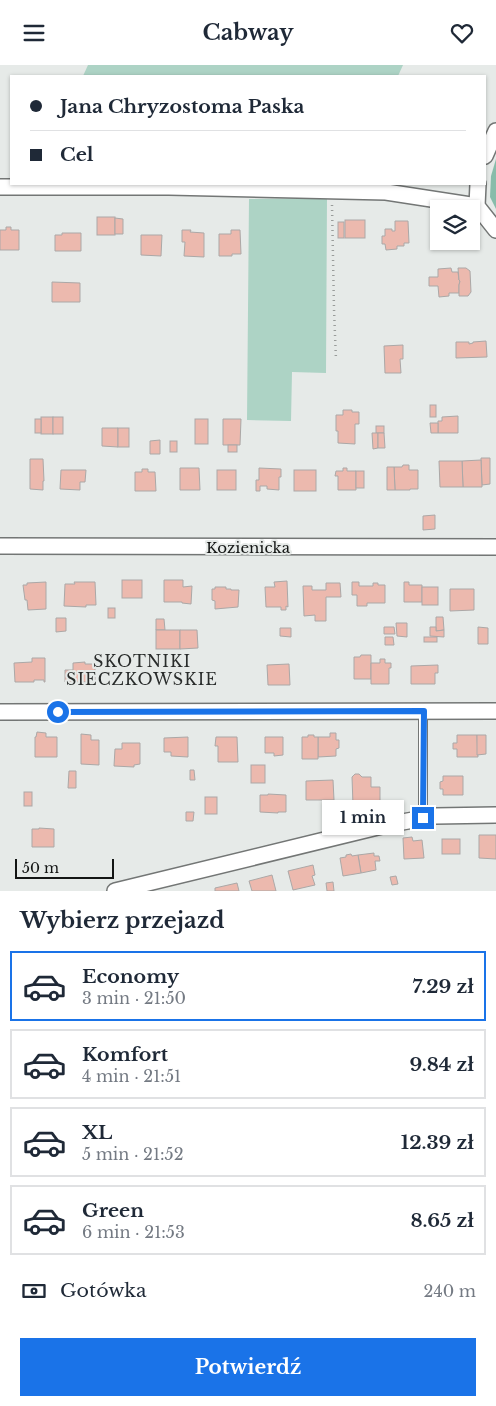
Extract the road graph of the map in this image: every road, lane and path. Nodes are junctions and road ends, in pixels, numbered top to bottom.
1 (496, 131) edge
2 (486, 155) edge
3 (478, 185) edge
4 (0, 187) edge
5 (332, 191) junction
6 (438, 200) edge
7 (477, 200) edge
8 (480, 210) edge
9 (496, 230) edge
10 (336, 360) dead end
11 (0, 547) edge
12 (496, 547) edge
13 (424, 711) junction
14 (496, 711) edge
15 (0, 712) edge
16 (496, 815) edge
17 (423, 818) junction
18 (115, 891) edge

1 - 2 street
3 - 7 street
4 - 5 street
5 - 6 street
5 - 10 path
8 - 9 street
11 - 12 street, Kozienicka
13 - 14 street
13 - 15 street
13 - 17 lane
16 - 17 street
17 - 18 street

